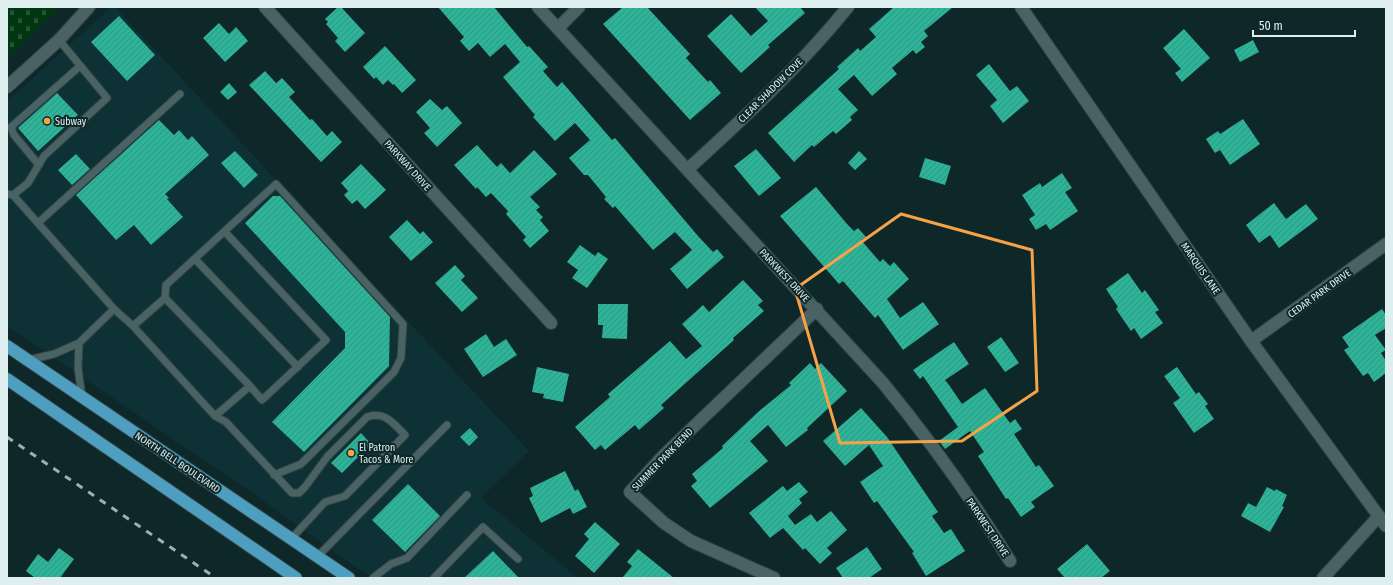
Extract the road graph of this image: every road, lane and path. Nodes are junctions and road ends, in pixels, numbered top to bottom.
1 (89, 7) edge
2 (265, 7) edge
3 (538, 7) edge
4 (579, 7) edge
5 (848, 7) edge
6 (1021, 7) edge
7 (558, 28) junction
8 (58, 40) junction
9 (80, 66) junction
10 (7, 87) edge
11 (180, 94) dead end
12 (39, 165) junction
13 (688, 169) junction
14 (10, 194) edge
15 (38, 223) junction
16 (225, 232) junction
17 (1386, 244) edge
18 (195, 259) junction
19 (165, 298) junction
20 (114, 309) junction
21 (817, 309) junction
22 (551, 323) dead end
23 (133, 326) junction
24 (1251, 341) junction
25 (79, 343) junction
26 (7, 346) edge
27 (28, 360) junction
28 (298, 367) junction
29 (7, 379) edge
30 (250, 386) junction
31 (82, 397) junction
32 (215, 416) junction
33 (447, 425) dead end
34 (274, 475) junction
35 (467, 495) dead end
36 (1383, 521) edge
37 (291, 539) junction
38 (317, 557) junction
39 (518, 559) dead end
40 (1010, 561) dead end
41 (296, 578) edge
42 (349, 578) edge
43 (374, 578) edge
44 (434, 578) edge
45 (774, 578) edge
46 (1324, 578) edge

1 - 8 street
2 - 22 street, PARKWAY DRIVE
3 - 7 street, PARKWEST DRIVE
4 - 7 street
5 - 13 street, CLEAR SHADOW COVE
6 - 24 street, MARQUIS LANE
7 - 13 street, PARKWEST DRIVE
8 - 9 lane
8 - 10 street
9 - 12 lane
9 - 12 lane
11 - 15 lane
12 - 14 lane
13 - 21 street, PARKWEST DRIVE
14 - 15 lane
15 - 20 lane
16 - 18 lane
16 - 28 lane
16 - 34 lane
17 - 24 street, CEDAR PARK DRIVE
18 - 19 lane
18 - 28 lane
19 - 23 lane
19 - 30 lane
20 - 23 lane
20 - 25 lane
21 - 40 street, PARKWEST DRIVE
21 - 45 street, SUMMER PARK BEND
23 - 32 lane
24 - 36 street, MARQUIS LANE
25 - 27 lane
25 - 31 lane
26 - 27 main road, NORTH BELL BOULEVARD
27 - 31 main road, NORTH BELL BOULEVARD
28 - 30 lane
29 - 41 main road
30 - 32 lane
31 - 37 main road, NORTH BELL BOULEVARD
32 - 34 lane
33 - 38 lane
34 - 37 lane
35 - 43 lane
36 - 46 street
37 - 38 main road, NORTH BELL BOULEVARD
38 - 42 main road, NORTH BELL BOULEVARD
39 - 44 lane

